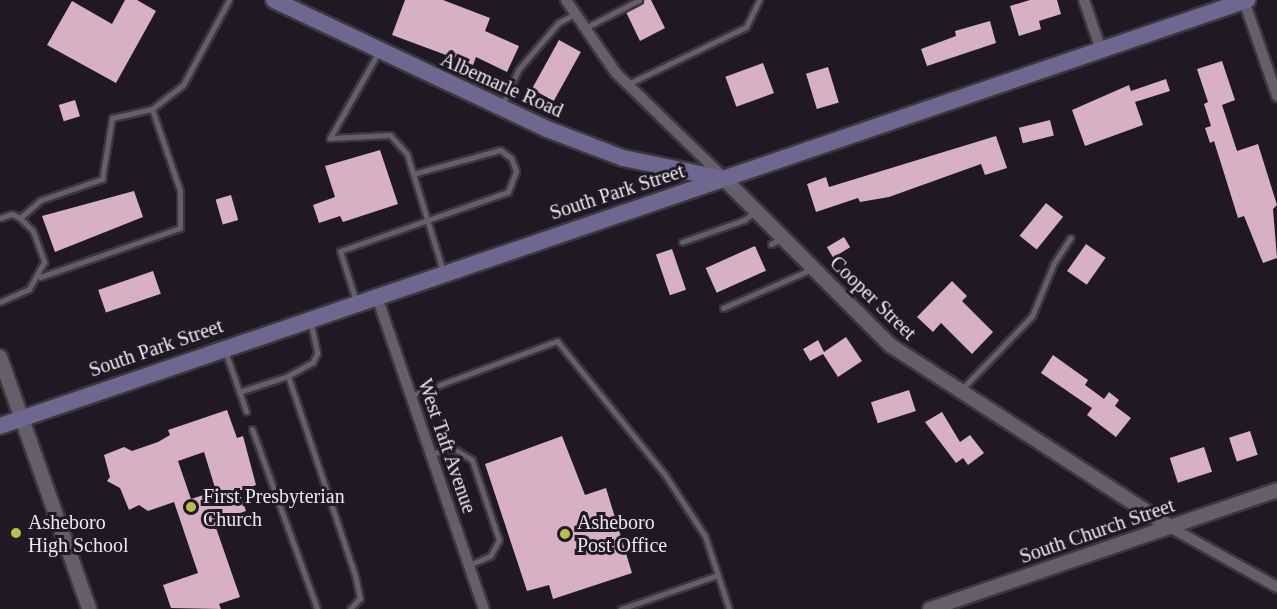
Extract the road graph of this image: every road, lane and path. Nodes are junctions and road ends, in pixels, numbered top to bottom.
1 (229, 0) edge
2 (274, 0) edge
3 (566, 0) edge
4 (639, 0) edge
5 (759, 0) edge
6 (1084, 0) edge
7 (1246, 0) edge
8 (574, 14) junction
9 (583, 29) junction
10 (1101, 50) junction
11 (379, 51) junction
12 (627, 84) junction
13 (1277, 96) edge
14 (152, 108) junction
15 (500, 110) junction
16 (413, 174) junction
17 (724, 179) junction
18 (757, 210) junction
19 (0, 218) edge
20 (20, 218) junction
21 (427, 219) junction
22 (1070, 238) dead end
23 (682, 242) dead end
24 (813, 268) junction
25 (443, 272) junction
26 (40, 277) junction
27 (376, 294) junction
28 (356, 301) junction
29 (0, 302) edge
30 (723, 308) dead end
31 (310, 317) junction
32 (223, 347) junction
33 (0, 357) edge
34 (288, 376) junction
35 (239, 392) junction
36 (959, 392) junction
37 (411, 396) junction
38 (246, 411) dead end
39 (22, 418) junction
40 (0, 426) edge
41 (252, 429) dead end
42 (430, 454) junction
43 (1277, 490) edge
44 (1170, 527) junction
45 (469, 564) junction
46 (718, 575) junction
47 (1277, 587) edge
48 (89, 609) edge
49 (317, 609) edge
50 (350, 609) edge
51 (484, 609) edge
52 (621, 609) edge
53 (729, 609) edge
54 (930, 609) edge

1 - 14 lane
2 - 11 main road, Albemarle Road
3 - 8 street, Cooper Street
4 - 9 lane
5 - 12 lane
6 - 10 street
7 - 10 main road, South Park Street
7 - 13 street
8 - 9 street, Cooper Street
8 - 15 lane
9 - 12 street, Cooper Street
10 - 17 main road, South Park Street
11 - 15 main road, Albemarle Road
11 - 16 lane
12 - 17 street, Cooper Street
14 - 20 lane
14 - 26 lane
15 - 17 main road, Albemarle Road
16 - 21 lane
16 - 21 lane
17 - 18 street, Cooper Street
17 - 25 main road, South Park Street
18 - 23 lane
18 - 24 street, Cooper Street
19 - 20 lane
20 - 26 lane
21 - 25 lane
21 - 28 lane
22 - 36 lane
24 - 30 lane
24 - 36 street, Cooper Street
25 - 27 main road, South Park Street
26 - 29 lane
27 - 28 main road, South Park Street
27 - 37 street, West Taft Avenue
28 - 31 main road, South Park Street
31 - 32 main road, South Park Street
31 - 34 lane
32 - 35 lane
32 - 39 main road, South Park Street
33 - 39 street
34 - 35 lane
34 - 50 lane
35 - 38 lane
36 - 44 street, Cooper Street
37 - 42 street, West Taft Avenue
37 - 46 lane
39 - 40 main road, South Park Street
39 - 48 street
41 - 49 lane
42 - 45 street, West Taft Avenue
42 - 45 lane
43 - 44 street, South Church Street
44 - 47 street, Cooper Street
44 - 54 street, South Church Street
45 - 51 street, West Taft Avenue
46 - 52 lane
46 - 53 lane

